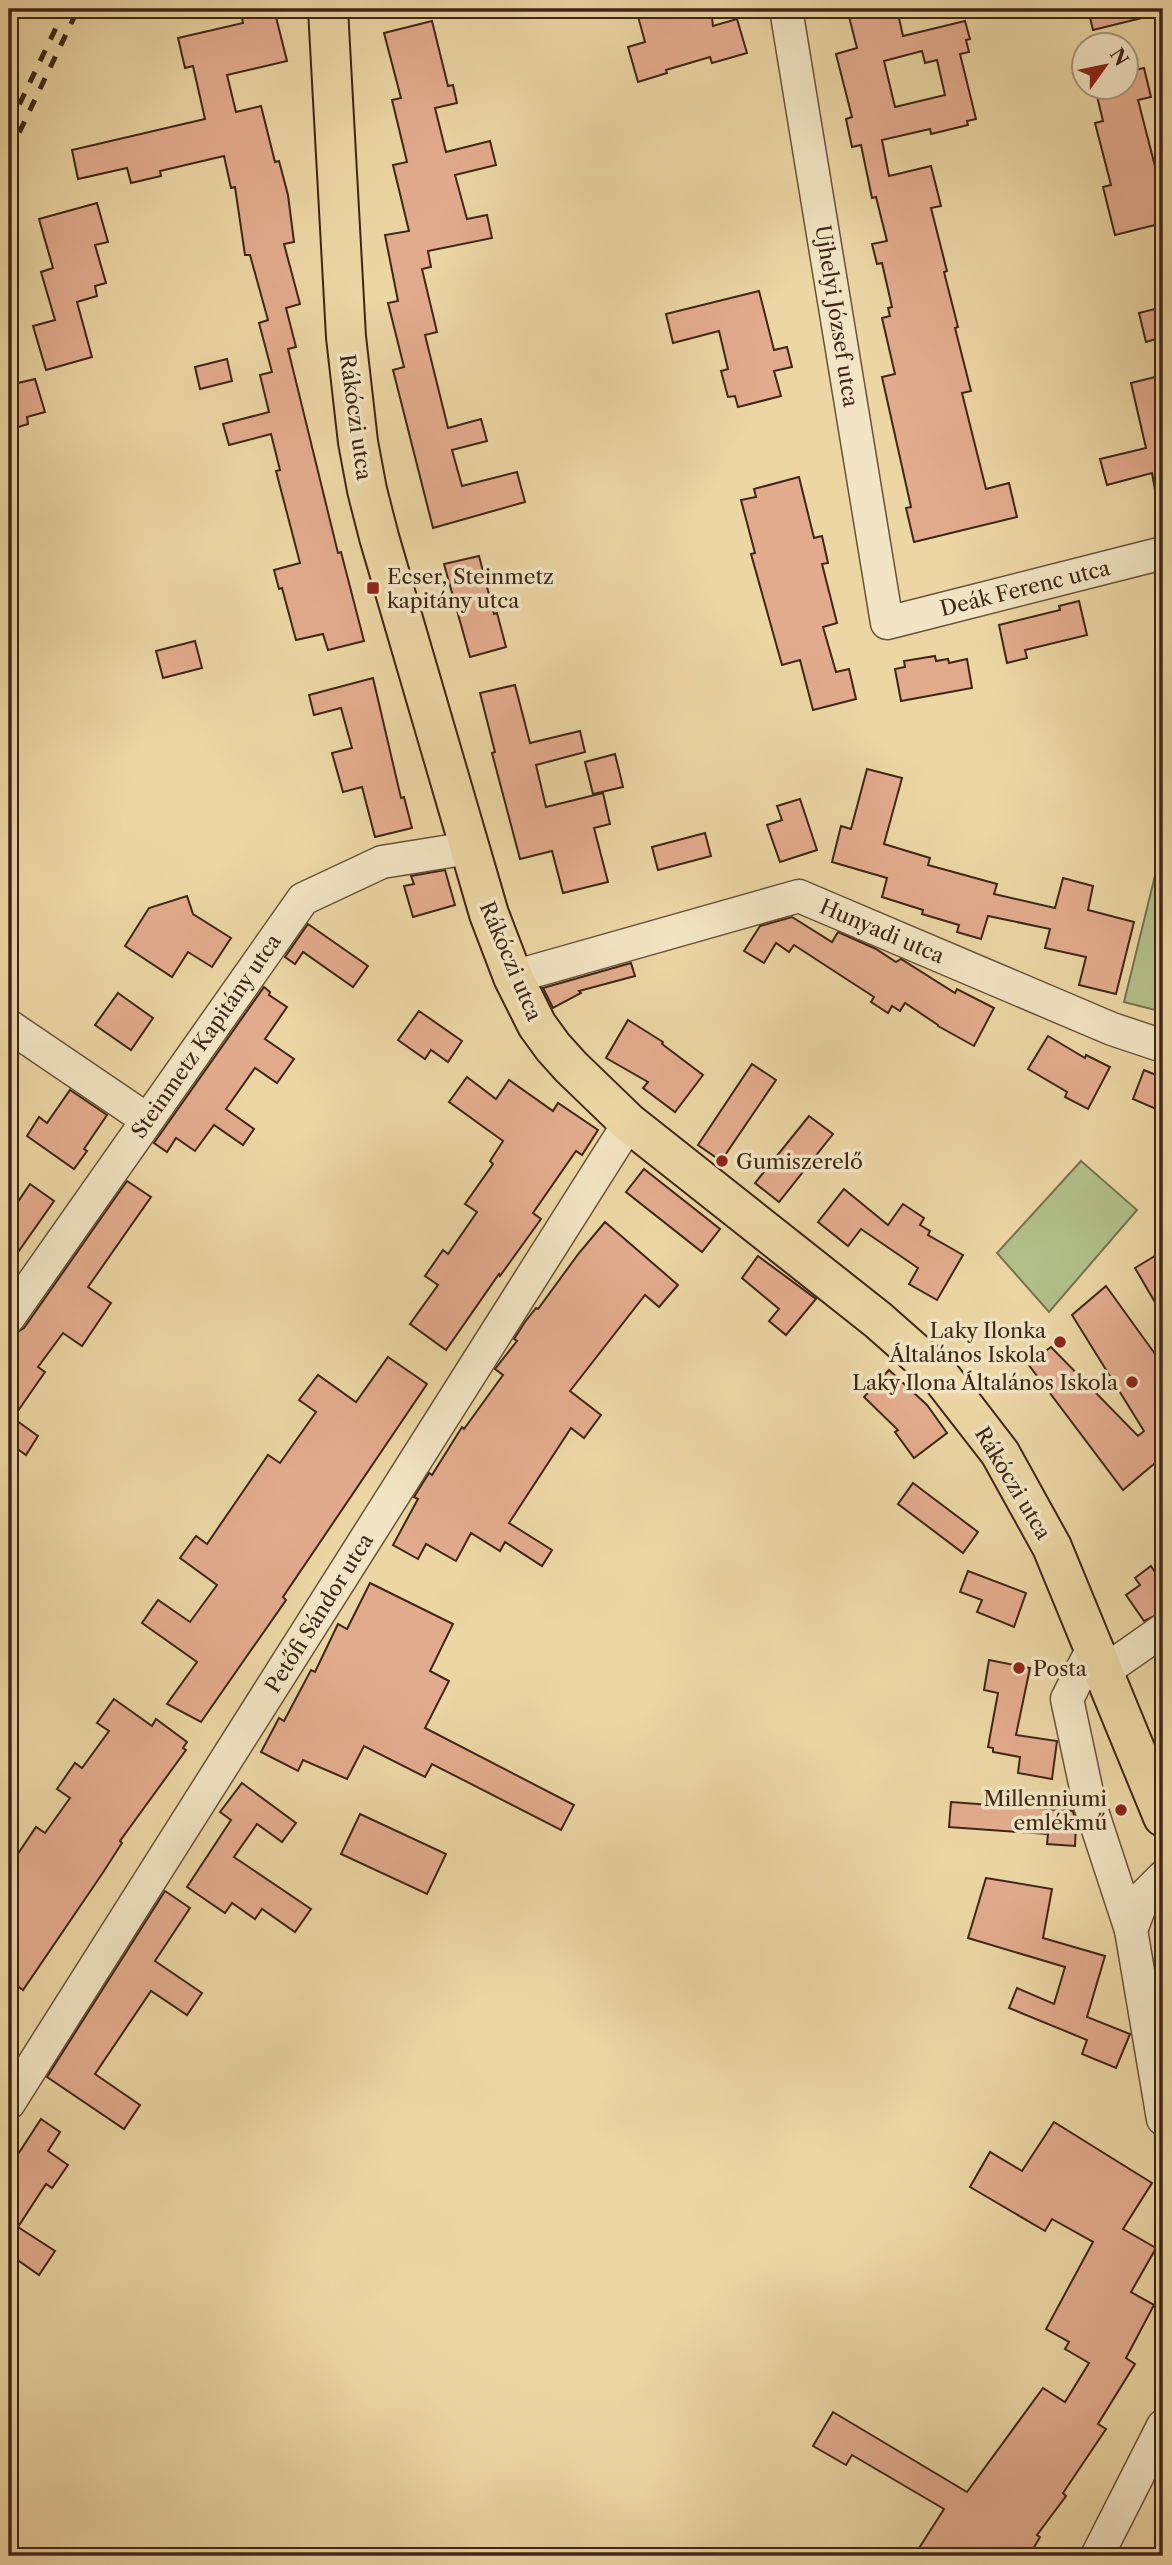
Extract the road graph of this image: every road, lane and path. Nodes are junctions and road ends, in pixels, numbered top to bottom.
1 (328, 9) edge
2 (786, 9) edge
3 (1163, 553) edge
4 (887, 623) joint
5 (469, 848) junction
6 (513, 977) junction
7 (9, 1026) edge
8 (1163, 1046) edge
9 (146, 1119) junction
10 (629, 1122) junction
11 (9, 1317) edge
12 (1163, 1630) edge
13 (1098, 1660) junction
14 (1163, 1817) edge
15 (1163, 1877) edge
16 (1131, 1930) junction
17 (9, 2103) edge
18 (1163, 2119) edge
19 (1163, 2426) edge
20 (1097, 2556) edge

1 - 5 main road, Rákóczi utca
2 - 4 street, Ujhelyi József utca
3 - 4 street, Deák Ferenc utca
5 - 6 main road, Rákóczi utca
5 - 9 street, Steinmetz Kapitány utca
6 - 8 street, Hunyadi utca
6 - 10 main road, Rákóczi utca
7 - 9 street
9 - 11 street, Steinmetz Kapitány utca
10 - 13 main road, Rákóczi utca
10 - 17 street, Petőfi Sándor utca
12 - 13 street
13 - 14 main road, Rákóczi utca
13 - 16 street
15 - 16 street
16 - 18 street
19 - 20 street

